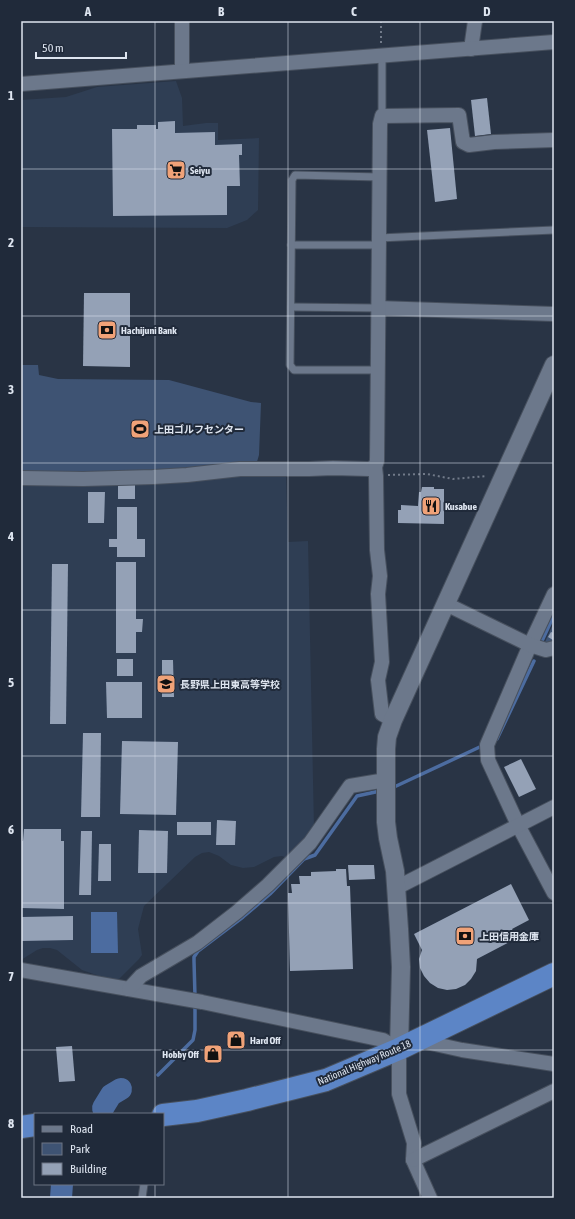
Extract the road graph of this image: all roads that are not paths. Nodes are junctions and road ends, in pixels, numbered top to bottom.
1 (182, 21) edge
2 (475, 21) edge
3 (554, 42) edge
4 (471, 49) junction
5 (382, 55) junction
6 (182, 71) junction
7 (21, 84) edge
8 (382, 116) junction
9 (554, 140) edge
10 (380, 177) junction
11 (554, 230) edge
12 (379, 241) junction
13 (291, 245) junction
14 (291, 307) junction
15 (378, 308) junction
16 (554, 314) edge
17 (554, 365) edge
18 (378, 370) junction
19 (549, 390) edge
20 (375, 472) junction
21 (21, 478) edge
22 (554, 594) edge
23 (446, 604) junction
24 (530, 645) junction
25 (554, 648) edge
26 (393, 720) junction
27 (386, 786) junction
28 (554, 807) edge
29 (518, 825) junction
30 (396, 888) junction
31 (554, 893) edge
32 (21, 970) edge
33 (554, 974) edge
34 (129, 990) junction
35 (408, 1044) junction
36 (554, 1064) edge
37 (554, 1091) edge
38 (164, 1115) edge
39 (34, 1126) edge
40 (21, 1127) edge
41 (413, 1160) junction
42 (144, 1185) edge
43 (142, 1198) edge
44 (430, 1198) edge

1 - 6 street
2 - 4 street
3 - 4 street
4 - 5 street
5 - 6 street
5 - 8 lane
6 - 7 street
8 - 9 street
8 - 10 street
10 - 12 street
10 - 13 lane
11 - 12 lane
12 - 13 lane
12 - 15 street
13 - 14 lane
14 - 15 lane
14 - 18 lane
15 - 16 street
15 - 18 street
17 - 19 street
18 - 20 street
19 - 23 street
20 - 21 street
20 - 26 street
22 - 24 street
23 - 24 street
23 - 26 street
24 - 25 street
24 - 29 street
26 - 27 street
27 - 30 street
27 - 34 street
28 - 29 street
29 - 30 street
29 - 31 street
30 - 35 street
32 - 34 street
33 - 35 highway, National Highway Route 18
34 - 35 street
35 - 36 street
35 - 38 highway, National Highway Route 18
35 - 41 street
37 - 41 street
39 - 40 highway
41 - 44 street
42 - 43 lane

